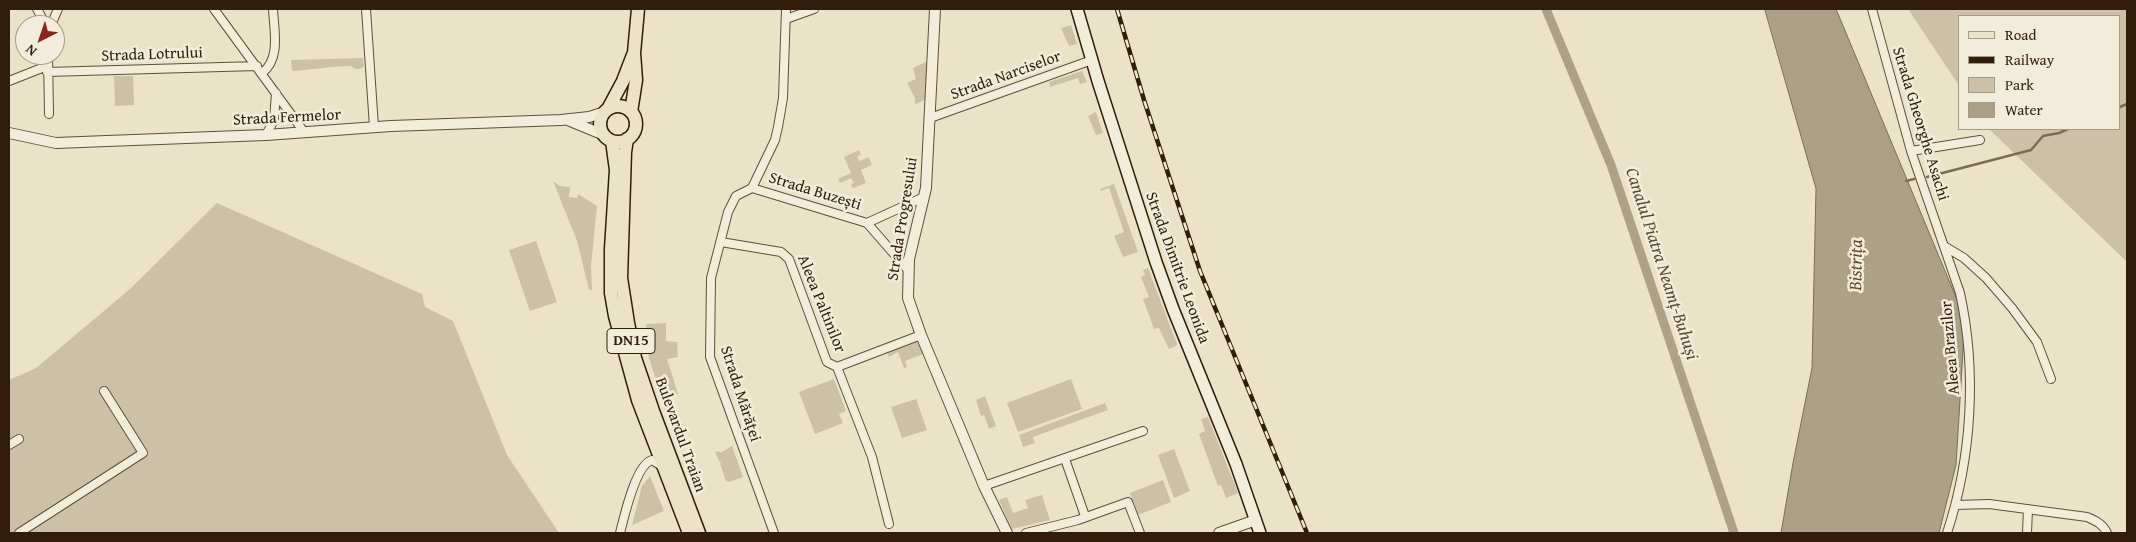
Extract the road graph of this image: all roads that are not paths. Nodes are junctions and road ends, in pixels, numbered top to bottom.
1 (214, 9) edge
2 (273, 9) edge
3 (366, 9) edge
4 (638, 9) edge
5 (786, 9) edge
6 (814, 9) edge
7 (935, 9) edge
8 (1078, 9) edge
9 (1872, 9) edge
10 (786, 19) junction
11 (634, 53) junction
12 (1092, 60) junction
13 (47, 65) edge
14 (47, 69) junction
15 (259, 69) junction
16 (9, 81) edge
17 (276, 93) junction
18 (606, 110) junction
19 (631, 112) junction
20 (49, 114) dead end
21 (930, 118) junction
22 (567, 120) junction
23 (374, 127) junction
24 (304, 132) junction
25 (9, 133) edge
26 (266, 135) junction
27 (608, 138) junction
28 (627, 139) junction
29 (1980, 140) dead end
30 (1912, 151) junction
31 (752, 188) junction
32 (924, 197) junction
33 (867, 223) junction
34 (720, 242) junction
35 (1944, 246) junction
36 (908, 270) junction
37 (921, 334) junction
38 (837, 366) junction
39 (2051, 379) dead end
40 (104, 391) dead end
41 (1143, 431) dead end
42 (19, 439) dead end
43 (9, 445) edge
44 (1065, 459) junction
45 (663, 467) junction
46 (984, 486) junction
47 (1956, 505) junction
48 (2028, 509) junction
49 (1085, 516) junction
50 (1256, 520) junction
51 (889, 524) dead end
52 (19, 533) edge
53 (620, 533) edge
54 (689, 533) edge
55 (699, 533) edge
56 (774, 533) edge
57 (1007, 533) edge
58 (1026, 533) edge
59 (1140, 533) edge
60 (1219, 533) edge
61 (1260, 533) edge
62 (1947, 533) edge
63 (2027, 533) edge
64 (2107, 533) edge

1 - 15 street
2 - 15 street
3 - 23 street
4 - 11 main road, DN15
5 - 10 street, Strada Mărăței
6 - 10 street
7 - 21 street, Strada Progresului
8 - 12 main road, Strada Dimitrie Leonida
9 - 30 street, Strada Gheorghe Asachi
10 - 31 street, Strada Mărăței
11 - 18 main road, DN15
11 - 19 main road, DN15
12 - 21 street, Strada Narciselor
12 - 50 main road, Strada Dimitrie Leonida
13 - 14 street
14 - 15 street, Strada Lotrului
14 - 16 street, Strada Lotrului
14 - 20 street
15 - 17 street
17 - 24 street
17 - 26 street
18 - 19 main road
18 - 22 street, Strada Fermelor
18 - 27 main road, DN15
19 - 28 main road, DN15
21 - 32 street, Strada Progresului
22 - 23 street, Strada Fermelor
22 - 27 street, Strada Fermelor
23 - 24 street, Strada Fermelor
24 - 26 street, Strada Fermelor
25 - 26 street, Strada Fermelor
27 - 28 main road
27 - 45 main road, Bulevardul Traian / DN15
28 - 55 main road, Bulevardul Traian / DN15
29 - 30 street
30 - 35 street, Strada Gheorghe Asachi
31 - 33 street, Strada Buzești
31 - 34 street, Strada Mărăței
32 - 33 street
32 - 36 street, Strada Progresului
33 - 36 street, Strada Buzești
34 - 38 street, Aleea Paltinilor
34 - 56 street, Strada Mărăței
35 - 39 street
35 - 47 street, Aleea Brazilor
36 - 37 street, Strada Progresului
37 - 38 street, Aleea Paltinilor
37 - 46 street, Strada Progresului
38 - 51 street, Aleea Paltinilor
40 - 52 street
41 - 44 street
42 - 43 street
44 - 46 street
44 - 49 street
45 - 53 street
45 - 54 main road, Bulevardul Traian / DN15
46 - 57 street, Strada Progresului
47 - 48 street
47 - 62 street, Aleea Brazilor
48 - 63 street
48 - 64 street
49 - 58 street
49 - 59 street
50 - 60 street
50 - 61 main road, Strada Dimitrie Leonida

